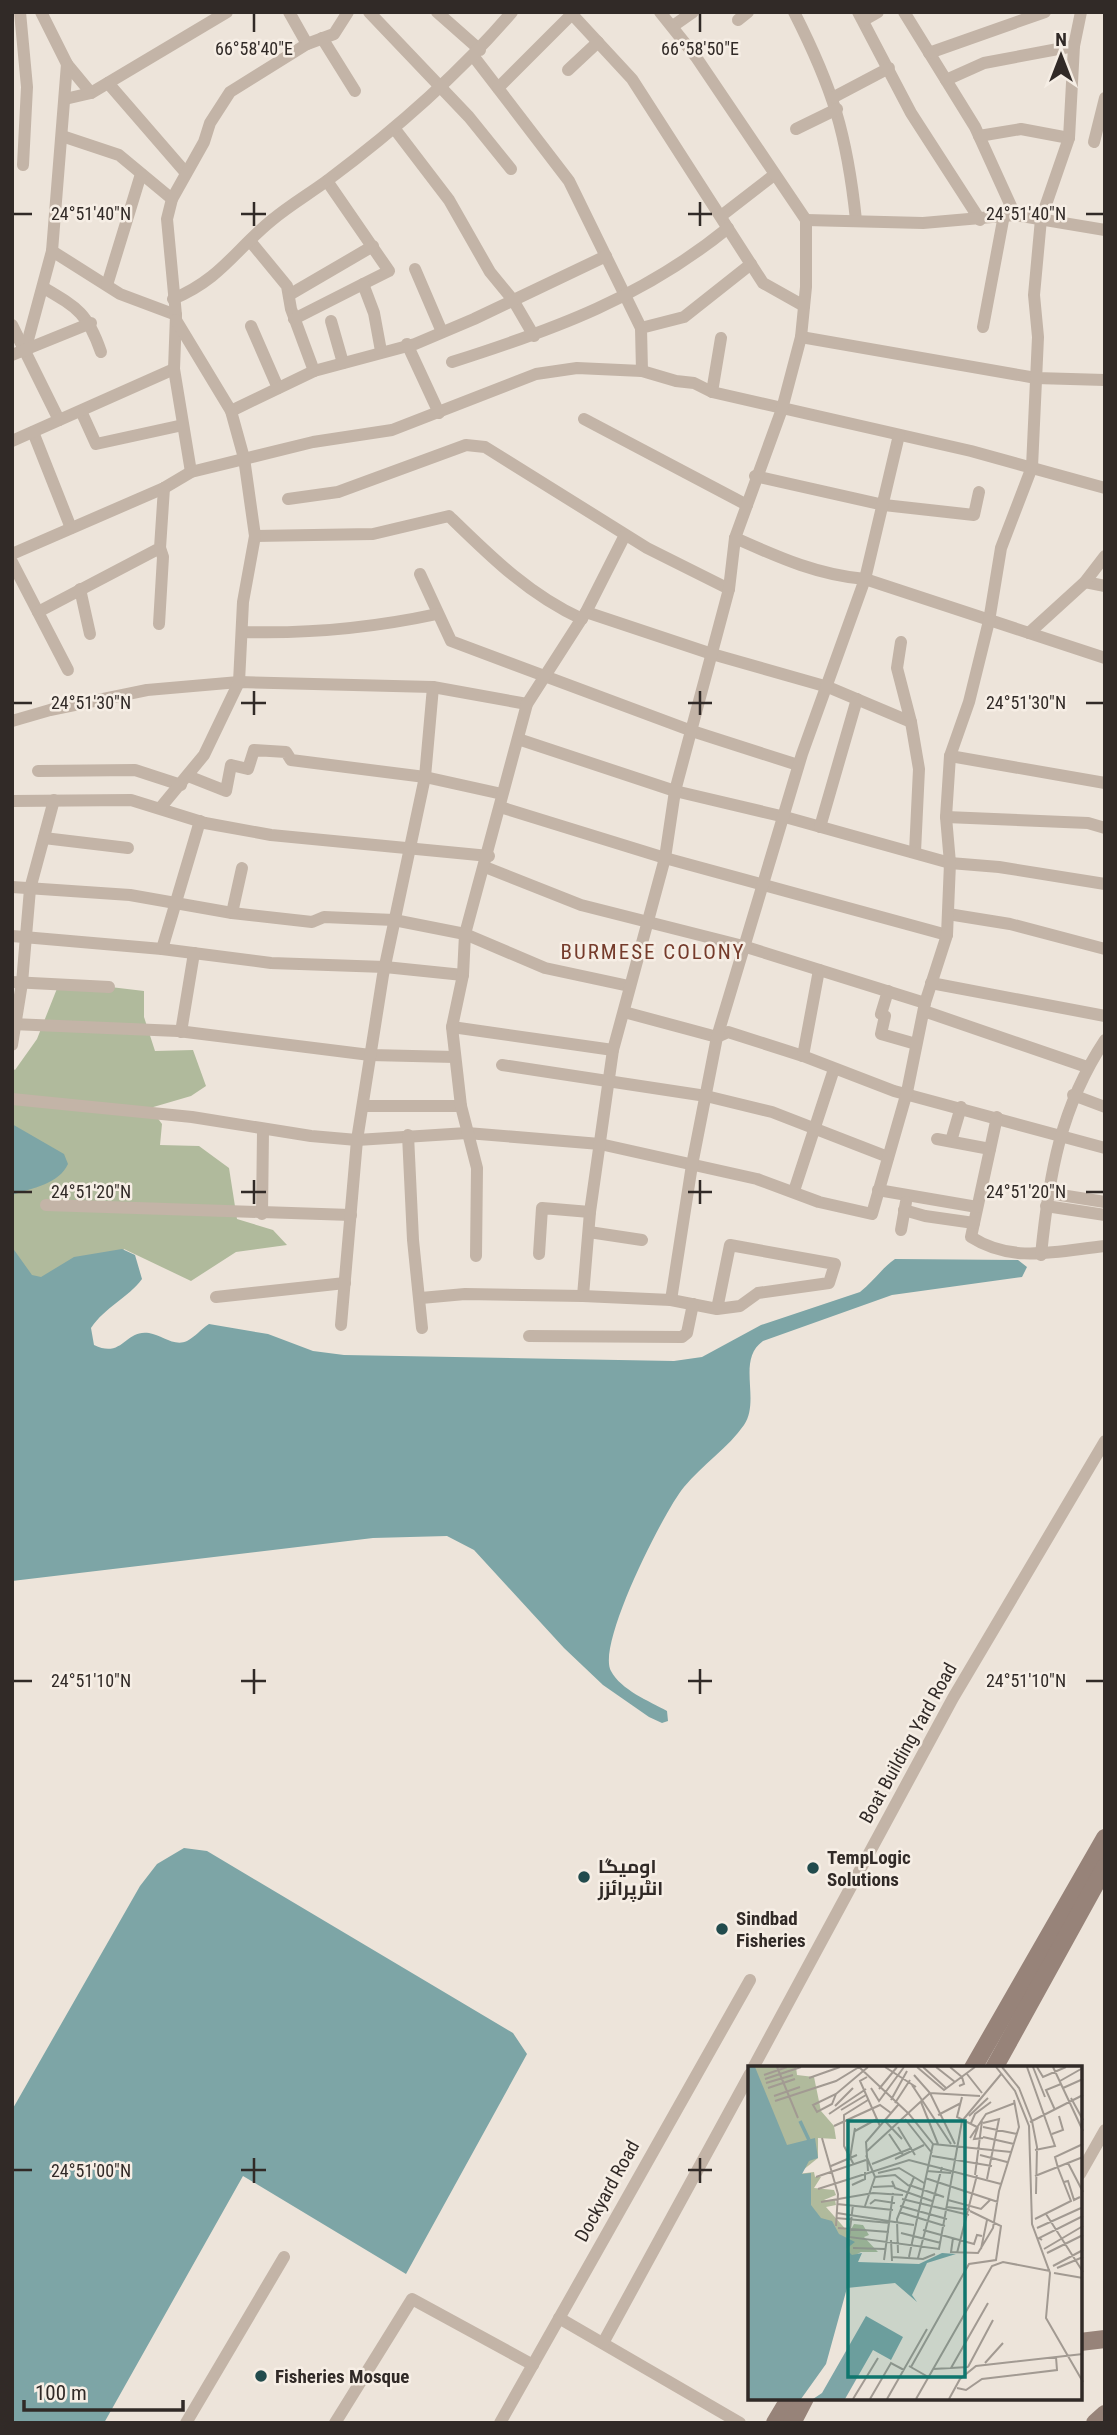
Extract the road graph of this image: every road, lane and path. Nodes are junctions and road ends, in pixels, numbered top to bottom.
1 (20, 12) edge
2 (58, 12) edge
3 (227, 12) edge
4 (289, 12) edge
5 (348, 12) edge
6 (369, 12) edge
7 (438, 12) edge
8 (512, 12) edge
9 (660, 12) edge
10 (693, 12) edge
11 (794, 12) edge
12 (878, 12) edge
13 (904, 12) edge
14 (1045, 12) edge
15 (1081, 12) edge
16 (571, 13) edge
17 (43, 15) edge
18 (861, 16) edge
19 (673, 26) junction
20 (322, 38) junction
21 (597, 42) junction
22 (307, 44) junction
23 (1074, 46) junction
24 (929, 53) junction
25 (477, 54) junction
26 (67, 64) junction
27 (889, 68) junction
28 (568, 70) dead end
29 (946, 80) junction
30 (108, 83) junction
31 (440, 88) junction
32 (498, 88) junction
33 (355, 91) dead end
34 (91, 93) junction
35 (1105, 98) edge
36 (65, 99) junction
37 (835, 103) junction
38 (394, 128) junction
39 (796, 129) dead end
40 (62, 136) junction
41 (979, 136) junction
42 (1069, 138) junction
43 (1094, 142) dead end
44 (23, 165) dead end
45 (511, 169) dead end
46 (141, 173) junction
47 (186, 173) junction
48 (774, 175) junction
49 (327, 181) junction
50 (172, 199) junction
51 (1010, 215) junction
52 (721, 216) junction
53 (1041, 219) junction
54 (806, 220) junction
55 (856, 220) junction
56 (980, 220) junction
57 (729, 228) junction
58 (1105, 230) edge
59 (250, 241) junction
60 (373, 246) junction
61 (52, 251) junction
62 (606, 256) junction
63 (751, 264) junction
64 (415, 269) dead end
65 (363, 284) junction
66 (107, 285) junction
67 (44, 288) junction
68 (289, 295) junction
69 (626, 297) junction
70 (173, 299) junction
71 (513, 300) junction
72 (804, 306) junction
73 (176, 317) junction
74 (294, 319) junction
75 (331, 321) dead end
76 (91, 323) junction
77 (12, 325) edge
78 (251, 326) dead end
79 (983, 327) dead end
80 (641, 328) junction
81 (442, 332) junction
82 (534, 336) junction
83 (801, 337) junction
84 (721, 338) dead end
85 (407, 344) junction
86 (381, 351) junction
87 (101, 352) dead end
88 (19, 353) edge
89 (452, 362) dead end
90 (343, 363) junction
91 (174, 369) junction
92 (314, 371) junction
93 (642, 371) junction
94 (1036, 379) junction
95 (1105, 380) edge
96 (278, 388) junction
97 (712, 392) junction
98 (782, 409) junction
99 (81, 411) junction
100 (231, 411) junction
101 (439, 413) junction
102 (584, 419) dead end
103 (60, 420) junction
104 (183, 425) junction
105 (33, 432) junction
106 (899, 435) junction
107 (12, 441) edge
108 (244, 458) junction
109 (1032, 467) junction
110 (191, 472) junction
111 (755, 476) junction
112 (164, 488) junction
113 (1105, 488) edge
114 (979, 492) dead end
115 (288, 499) dead end
116 (747, 505) junction
117 (884, 505) junction
118 (71, 528) junction
119 (625, 535) junction
120 (256, 536) junction
121 (734, 538) junction
122 (160, 548) junction
123 (12, 554) edge
124 (1105, 556) edge
125 (12, 562) edge
126 (420, 574) dead end
127 (864, 579) junction
128 (1085, 582) junction
129 (1105, 586) edge
130 (80, 589) junction
131 (729, 589) junction
132 (38, 612) junction
133 (438, 614) junction
134 (584, 615) junction
135 (989, 621) junction
136 (159, 624) dead end
137 (242, 632) junction
138 (1029, 633) junction
139 (90, 634) dead end
140 (901, 642) dead end
141 (712, 654) junction
142 (1105, 657) edge
143 (68, 670) dead end
144 (548, 675) junction
145 (239, 682) junction
146 (433, 687) junction
147 (828, 687) junction
148 (858, 699) junction
149 (527, 704) junction
150 (12, 721) edge
151 (911, 722) junction
152 (692, 731) junction
153 (518, 738) junction
154 (950, 756) junction
155 (799, 765) junction
156 (38, 771) dead end
157 (425, 777) junction
158 (184, 780) junction
159 (1105, 783) edge
160 (675, 791) junction
161 (54, 800) junction
162 (501, 800) junction
163 (12, 801) edge
164 (161, 807) junction
165 (785, 817) junction
166 (946, 817) junction
167 (200, 821) junction
168 (820, 827) junction
169 (1105, 828) edge
170 (44, 838) junction
171 (128, 848) dead end
172 (412, 848) junction
173 (915, 852) junction
174 (665, 858) junction
175 (487, 862) junction
176 (950, 863) junction
177 (242, 868) dead end
178 (1105, 884) edge
179 (764, 885) junction
180 (12, 887) edge
181 (30, 889) junction
182 (176, 902) junction
183 (232, 913) junction
184 (948, 914) junction
185 (394, 920) junction
186 (648, 921) junction
187 (466, 934) junction
188 (947, 935) junction
189 (19, 936) edge
190 (743, 946) junction
191 (162, 949) junction
192 (1105, 950) edge
193 (194, 953) junction
194 (385, 967) junction
195 (819, 970) junction
196 (463, 975) junction
197 (17, 982) edge
198 (931, 983) junction
199 (629, 986) junction
200 (109, 987) dead end
201 (888, 990) junction
202 (924, 1007) junction
203 (624, 1012) junction
204 (1105, 1016) edge
205 (14, 1024) edge
206 (452, 1027) junction
207 (181, 1032) junction
208 (717, 1037) junction
209 (1105, 1040) edge
210 (916, 1044) junction
211 (12, 1045) edge
212 (613, 1050) junction
213 (370, 1055) junction
214 (803, 1056) junction
215 (455, 1057) junction
216 (502, 1065) dead end
217 (1087, 1067) junction
218 (834, 1069) junction
219 (607, 1079) junction
220 (907, 1092) junction
221 (1073, 1095) junction
222 (706, 1096) junction
223 (12, 1099) edge
224 (363, 1106) junction
225 (461, 1106) junction
226 (961, 1107) junction
227 (1105, 1107) edge
228 (997, 1117) junction
229 (815, 1128) junction
230 (263, 1131) junction
231 (467, 1133) junction
232 (1059, 1134) junction
233 (408, 1135) junction
234 (357, 1140) junction
235 (600, 1144) junction
236 (1105, 1148) edge
237 (990, 1149) junction
238 (888, 1157) junction
239 (692, 1165) junction
240 (878, 1190) junction
241 (794, 1191) junction
242 (1048, 1193) junction
243 (908, 1195) junction
244 (1105, 1202) edge
245 (46, 1205) dead end
246 (1046, 1206) junction
247 (977, 1207) junction
248 (904, 1210) junction
249 (590, 1212) junction
250 (262, 1214) junction
251 (351, 1215) junction
252 (1105, 1215) edge
253 (974, 1223) junction
254 (901, 1230) dead end
255 (589, 1233) junction
256 (642, 1240) dead end
257 (1105, 1246) edge
258 (539, 1254) dead end
259 (476, 1255) dead end
260 (1041, 1255) junction
261 (345, 1283) junction
262 (583, 1296) junction
263 (216, 1297) dead end
264 (421, 1298) junction
265 (671, 1300) junction
266 (693, 1304) junction
267 (717, 1309) junction
268 (341, 1325) dead end
269 (422, 1328) dead end
270 (529, 1336) dead end
271 (1105, 1441) edge
272 (1105, 1838) edge
273 (1105, 1867) edge
274 (750, 1980) dead end
275 (754, 2066) edge
276 (973, 2066) edge
277 (995, 2066) edge
278 (748, 2078) edge
279 (1105, 2130) edge
280 (1082, 2170) edge
281 (284, 2258) dead end
282 (559, 2318) junction
283 (1105, 2339) edge
284 (1082, 2342) edge
285 (603, 2343) junction
286 (533, 2365) junction
287 (789, 2400) edge
288 (805, 2400) edge
289 (1105, 2414) edge
290 (186, 2423) edge
291 (335, 2423) edge
292 (500, 2423) edge
293 (740, 2423) edge
294 (775, 2423) edge
295 (792, 2423) edge
296 (1095, 2423) edge

1 - 44 street
2 - 17 street
3 - 30 street
4 - 22 street
5 - 20 street
6 - 31 street
7 - 25 street
8 - 25 street
9 - 19 street
10 - 19 street
11 - 37 street
12 - 18 street
13 - 24 street
14 - 24 street
15 - 23 street
16 - 21 street
16 - 32 street
17 - 26 street
18 - 27 street
19 - 48 street
20 - 22 street
20 - 33 street
21 - 28 street
21 - 52 street
22 - 47 street
23 - 29 street
23 - 42 street
24 - 29 street
25 - 31 street
25 - 32 street
26 - 34 street
26 - 36 street
27 - 37 street
27 - 56 street
29 - 41 street
30 - 34 street
30 - 47 street
31 - 38 street
31 - 45 street
32 - 62 street
34 - 36 street
35 - 43 street
36 - 40 street
37 - 39 street
37 - 55 street
38 - 49 street
38 - 71 street
40 - 46 street
40 - 61 street
41 - 42 street
41 - 51 street
42 - 53 street
46 - 50 street
46 - 66 street
47 - 50 street
48 - 52 street
48 - 54 street
49 - 59 street
49 - 60 street
50 - 70 street
51 - 53 street
51 - 56 street
51 - 79 street
52 - 57 street
53 - 58 street
53 - 94 street
54 - 55 street
54 - 72 street
55 - 56 street
57 - 63 street
57 - 69 street
59 - 68 street
59 - 70 street
60 - 65 street
60 - 68 street
61 - 66 street
61 - 67 street
62 - 69 street
62 - 71 street
63 - 72 street
63 - 80 street
64 - 81 street
65 - 74 street
65 - 86 street
66 - 73 street
67 - 76 street
67 - 88 street
68 - 74 street
69 - 80 street
69 - 82 street
70 - 73 street
71 - 81 street
71 - 82 street
72 - 83 street
73 - 91 street
73 - 100 street
74 - 92 street
75 - 90 street
76 - 87 street
76 - 88 street
77 - 88 street
78 - 96 street
80 - 93 street
81 - 85 street
82 - 89 street
83 - 94 street
83 - 98 street
84 - 97 street
85 - 86 street
85 - 101 street
86 - 90 street
88 - 103 street
90 - 92 street
91 - 99 street
91 - 104 street
92 - 96 street
93 - 97 street
93 - 101 street
94 - 95 street
94 - 109 street
96 - 100 street
97 - 98 street
98 - 106 street
98 - 111 street
99 - 103 street
99 - 104 street
100 - 108 street
101 - 108 street
102 - 116 street
103 - 105 street
104 - 110 street
105 - 107 street
105 - 118 street
106 - 109 street
106 - 117 street
108 - 110 street
108 - 120 street
109 - 113 street
109 - 135 street
110 - 112 street
111 - 116 street
111 - 117 street
112 - 118 street
112 - 122 street
114 - 117 street
115 - 119 street
116 - 121 street
117 - 127 street
118 - 123 street
119 - 131 street
119 - 134 street
120 - 134 street
120 - 137 street
121 - 127 street
121 - 131 street
122 - 130 street
122 - 136 street
124 - 128 street
125 - 132 street
126 - 133 street
127 - 135 street
127 - 147 street
128 - 129 street
128 - 138 street
130 - 132 street
130 - 139 street
131 - 141 street
132 - 143 street
133 - 137 street
133 - 144 street
134 - 141 street
134 - 144 street
135 - 138 street
135 - 154 street
137 - 145 street
138 - 142 street
140 - 151 street
141 - 147 street
141 - 152 street
144 - 149 street
144 - 152 street
145 - 146 street
145 - 150 street
145 - 158 street
146 - 149 street
146 - 157 street
147 - 148 street
147 - 155 street
148 - 151 street
148 - 168 street
149 - 153 street
151 - 173 street
152 - 155 street
152 - 160 street
153 - 160 street
153 - 162 street
154 - 159 street
154 - 166 street
155 - 165 street
156 - 158 street
157 - 158 street
157 - 162 street
157 - 172 street
158 - 164 street
160 - 165 street
160 - 174 street
161 - 163 street
161 - 164 street
161 - 170 street
162 - 174 street
162 - 175 street
164 - 167 street
165 - 168 street
165 - 179 street
166 - 169 street
166 - 176 street
167 - 172 street
167 - 182 street
168 - 173 street
170 - 171 street
170 - 181 street
172 - 175 street
172 - 185 street
173 - 176 street
174 - 179 street
174 - 186 street
175 - 186 street
175 - 187 street
176 - 178 street
176 - 184 street
177 - 183 street
179 - 188 street
179 - 190 street
180 - 181 street
181 - 182 street
181 - 189 street
182 - 183 street
182 - 191 street
183 - 185 street
184 - 188 street
184 - 192 street
185 - 187 street
185 - 194 street
186 - 190 street
186 - 199 street
187 - 196 street
187 - 199 street
188 - 198 street
189 - 191 street
189 - 197 street
190 - 195 street
190 - 208 street
191 - 193 street
193 - 194 street
193 - 207 street
194 - 196 street
194 - 213 street
195 - 201 street
195 - 214 street
196 - 206 street
197 - 200 street
197 - 205 street
198 - 202 street
198 - 204 street
199 - 203 street
201 - 202 street
201 - 210 street
202 - 210 street
202 - 217 street
203 - 208 street
203 - 212 street
205 - 207 street
205 - 211 street
206 - 212 street
206 - 215 street
207 - 213 street
208 - 214 street
208 - 222 street
209 - 217 street
210 - 220 street
212 - 219 street
213 - 215 street
213 - 224 street
214 - 218 street
215 - 225 street
216 - 219 street
217 - 221 street
218 - 220 street
218 - 229 street
219 - 222 street
219 - 235 street
220 - 226 street
220 - 238 street
221 - 227 street
221 - 232 street
222 - 229 street
222 - 239 street
223 - 230 street
224 - 225 street
224 - 234 street
225 - 231 street
226 - 228 street
226 - 237 street
228 - 232 street
228 - 237 street
229 - 238 street
229 - 241 street
230 - 234 street
230 - 250 street
231 - 233 street
231 - 235 street
231 - 259 street
232 - 236 street
232 - 242 street
233 - 234 street
233 - 264 street
234 - 251 street
235 - 239 street
235 - 249 street
237 - 247 street
238 - 240 street
239 - 241 street
239 - 265 street
240 - 241 street
240 - 243 street
242 - 244 street
242 - 246 street
243 - 247 street
243 - 248 street
245 - 250 street
246 - 252 street
246 - 260 street
247 - 253 street
248 - 253 street
248 - 254 street
249 - 255 street
249 - 258 street
250 - 251 street
251 - 261 street
253 - 260 street
255 - 256 street
255 - 262 street
257 - 260 street
261 - 263 street
261 - 268 street
262 - 264 street
262 - 265 street
264 - 269 street
265 - 266 street
266 - 267 street
266 - 270 street
267 - 267 street
271 - 275 street, Boat Building Yard Road
272 - 276 street
273 - 277 street
274 - 282 street, Dockyard Road
278 - 285 street
279 - 280 street
281 - 290 street
282 - 285 street
282 - 286 street, Dockyard Road
283 - 284 street
285 - 293 street
286 - 291 street
286 - 292 street, Dockyard Road
287 - 294 street
288 - 295 street
289 - 296 street

